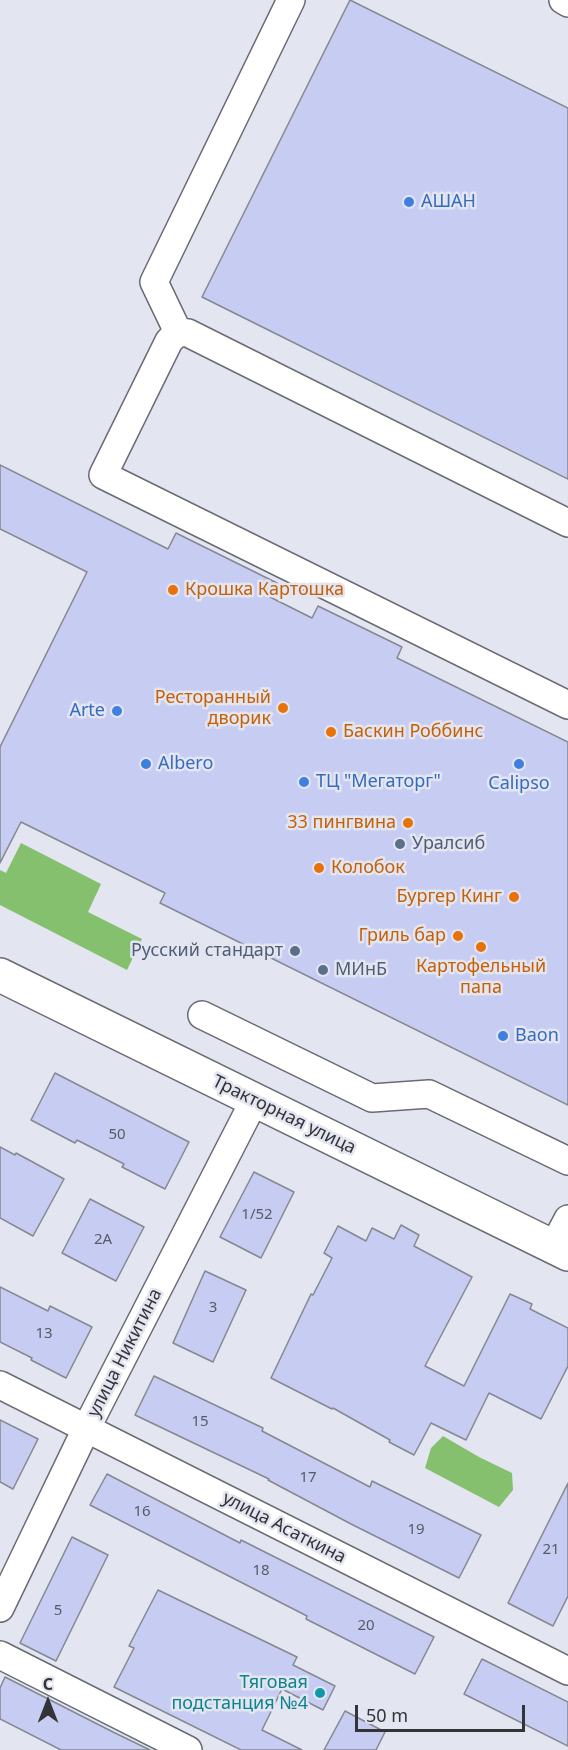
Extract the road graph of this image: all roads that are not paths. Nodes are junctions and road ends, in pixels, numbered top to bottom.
1 (291, 0) edge
2 (563, 0) edge
3 (568, 3) edge
4 (178, 332) junction
5 (568, 523) edge
6 (568, 705) edge
7 (0, 975) edge
8 (202, 1015) dead end
9 (254, 1101) junction
10 (568, 1161) edge
11 (563, 1240) edge
12 (0, 1385) edge
13 (87, 1427) junction
14 (0, 1608) edge
15 (0, 1655) edge
16 (568, 1671) edge
17 (188, 1750) edge

1 - 4 street
2 - 3 street
4 - 5 street
4 - 6 street
7 - 9 main road, Тракторная улица
8 - 10 street
9 - 11 main road, Тракторная улица
9 - 13 street, улица Никитина
12 - 13 street, улица Асаткина
13 - 14 street, улица Никитина
13 - 16 street, улица Асаткина
15 - 17 street

